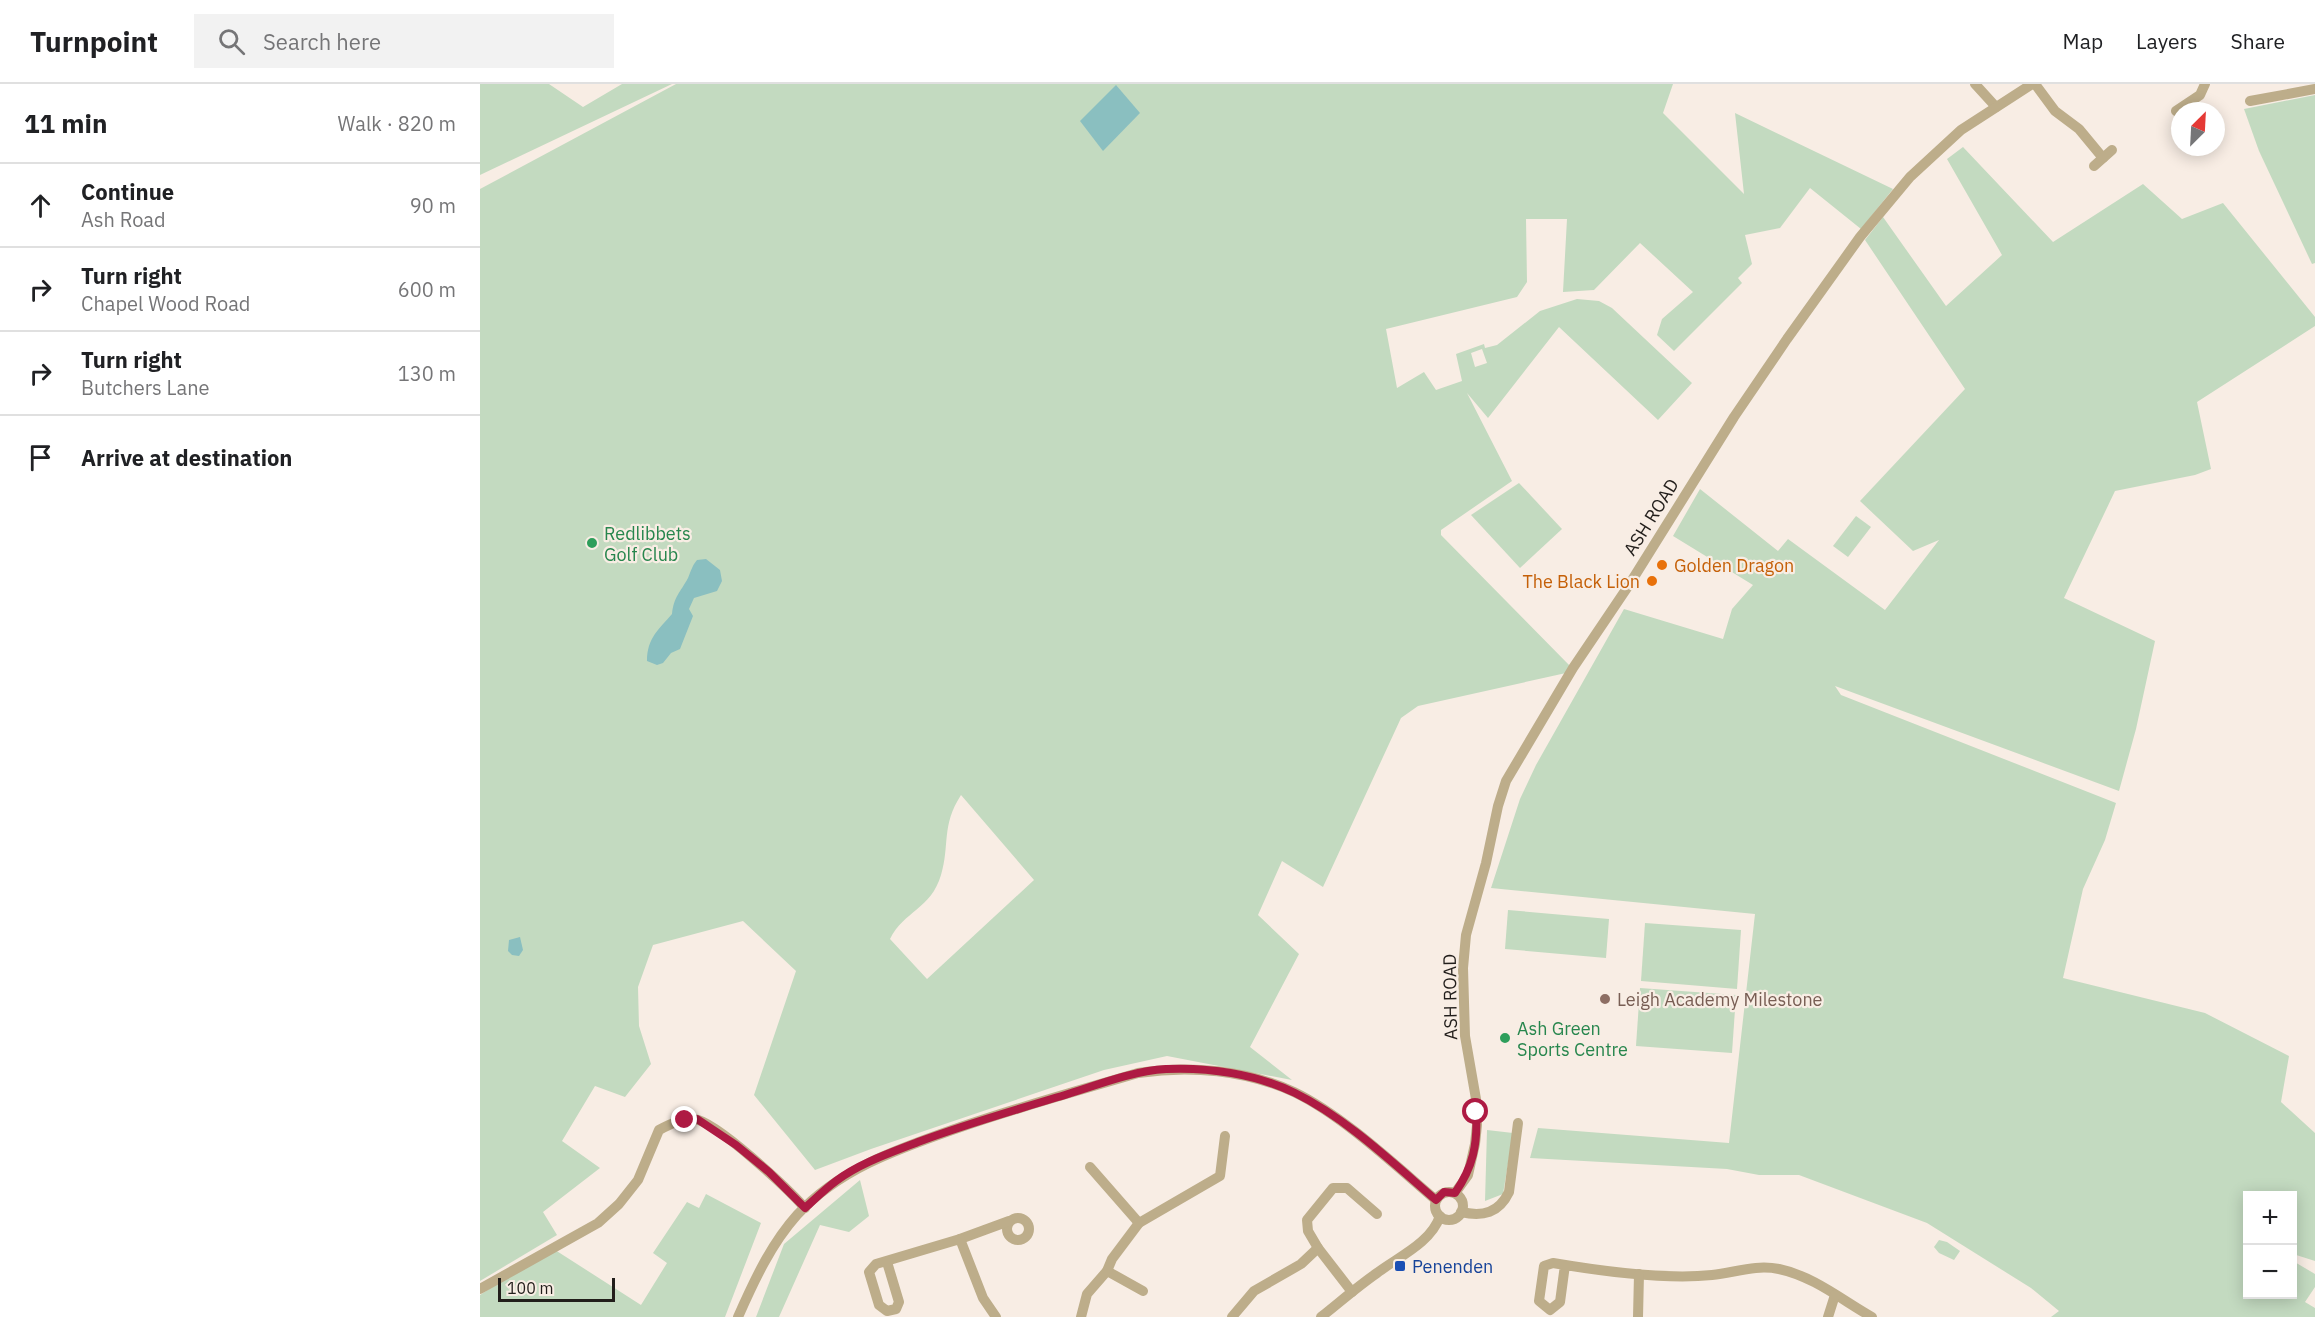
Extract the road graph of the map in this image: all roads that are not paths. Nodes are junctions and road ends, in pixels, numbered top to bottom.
1 (1975, 84) edge
2 (2033, 84) edge
3 (2205, 84) edge
4 (2315, 89) edge
5 (2250, 101) dead end
6 (2190, 102) edge
7 (1996, 107) junction
8 (2112, 150) dead end
9 (2103, 158) junction
10 (2094, 166) dead end
11 (1518, 1123) dead end
12 (1225, 1136) dead end
13 (1090, 1167) dead end
14 (1455, 1193) junction
15 (1436, 1200) junction
16 (805, 1208) junction
17 (1461, 1212) junction
18 (1377, 1214) dead end
19 (1440, 1216) junction
20 (1010, 1221) dead end
21 (1139, 1223) junction
22 (960, 1239) junction
23 (1318, 1248) junction
24 (887, 1262) dead end
25 (1565, 1265) dead end
26 (1107, 1271) junction
27 (1639, 1274) junction
28 (480, 1289) edge
29 (1143, 1291) dead end
30 (1352, 1292) junction
31 (1835, 1295) junction
32 (738, 1317) edge
33 (996, 1317) edge
34 (1081, 1317) edge
35 (1232, 1317) edge
36 (1321, 1317) edge
37 (1638, 1317) edge
38 (1828, 1317) edge
39 (1872, 1317) edge

1 - 7 street
2 - 7 street, ASH ROAD
2 - 9 street
3 - 6 street
4 - 5 street
7 - 14 street, ASH ROAD
8 - 9 street
9 - 10 street
11 - 17 street
12 - 21 street
13 - 21 street
14 - 15 street
14 - 17 street
15 - 16 street
15 - 19 street
16 - 28 street
16 - 32 street
17 - 19 street
18 - 23 street
19 - 30 street
20 - 22 street
21 - 26 street
22 - 24 street
22 - 33 street
23 - 30 street
23 - 35 street
25 - 27 street
26 - 29 street
26 - 34 street
27 - 31 street
27 - 37 street
30 - 36 street
31 - 38 street
31 - 39 street

